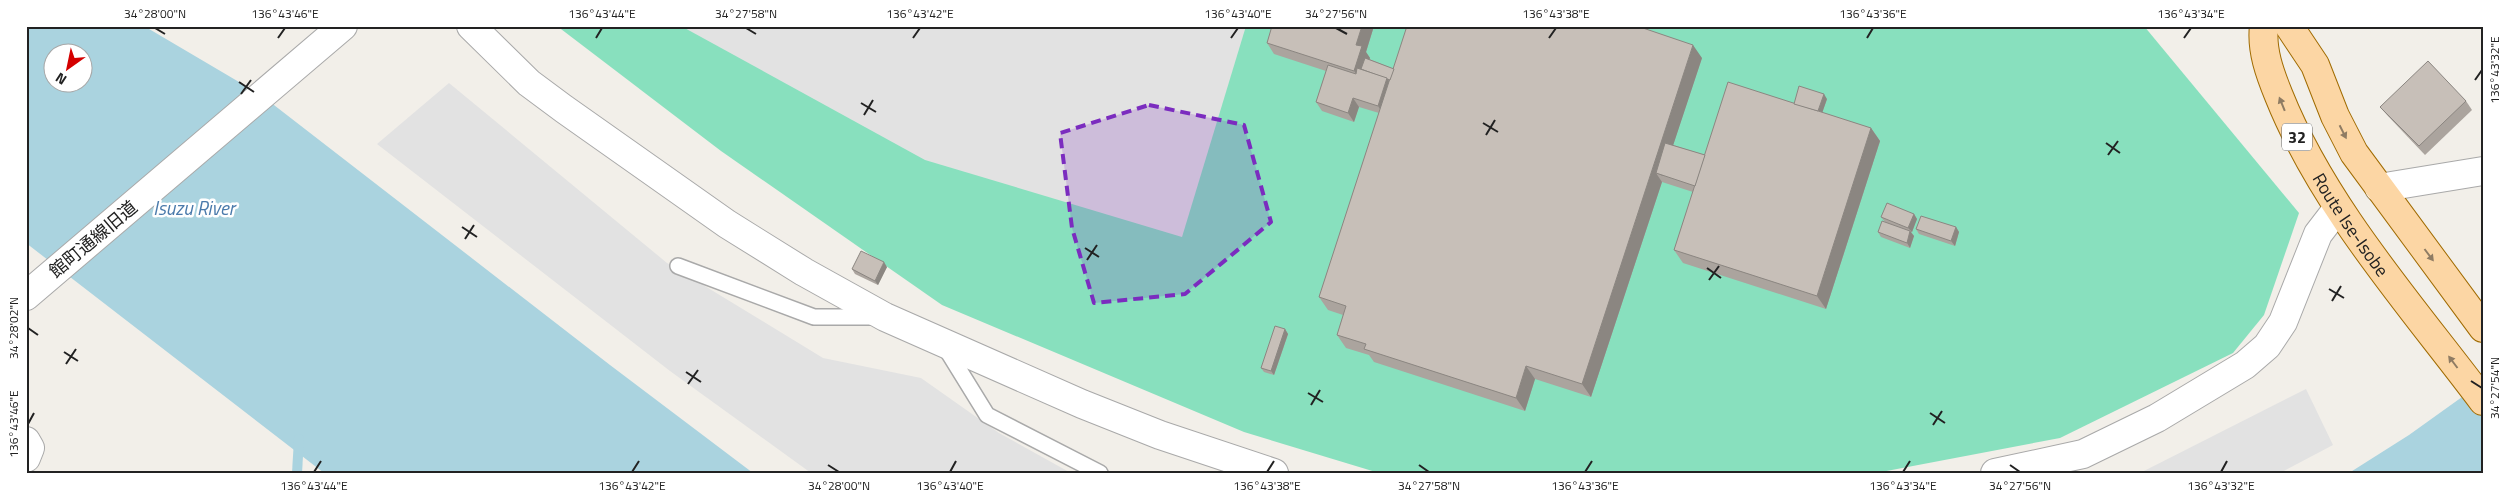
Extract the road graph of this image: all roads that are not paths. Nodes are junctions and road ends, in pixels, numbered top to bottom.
1 (343, 26) edge
2 (470, 26) edge
3 (2264, 26) edge
4 (2289, 26) edge
5 (2483, 171) edge
6 (2379, 188) junction
7 (2338, 208) junction
8 (678, 266) dead end
9 (26, 296) edge
10 (885, 317) junction
11 (2483, 328) edge
12 (942, 341) junction
13 (2483, 401) edge
14 (26, 441) edge
15 (2083, 454) junction
16 (26, 458) edge
17 (1100, 473) edge
18 (1274, 473) edge
19 (1995, 473) edge
20 (2063, 473) edge

1 - 9 street, 館町通線旧道
2 - 10 street
7 -> 3 main road, Route Ise-Isobe / 32
4 -> 6 main road, 32
5 - 6 street
6 -> 11 main road, 32
13 -> 7 main road, Route Ise-Isobe / 32
7 - 15 street
8 - 10 lane
10 - 12 street
12 - 17 lane
12 - 18 street
14 - 16 street
15 - 19 street
15 - 20 lane

